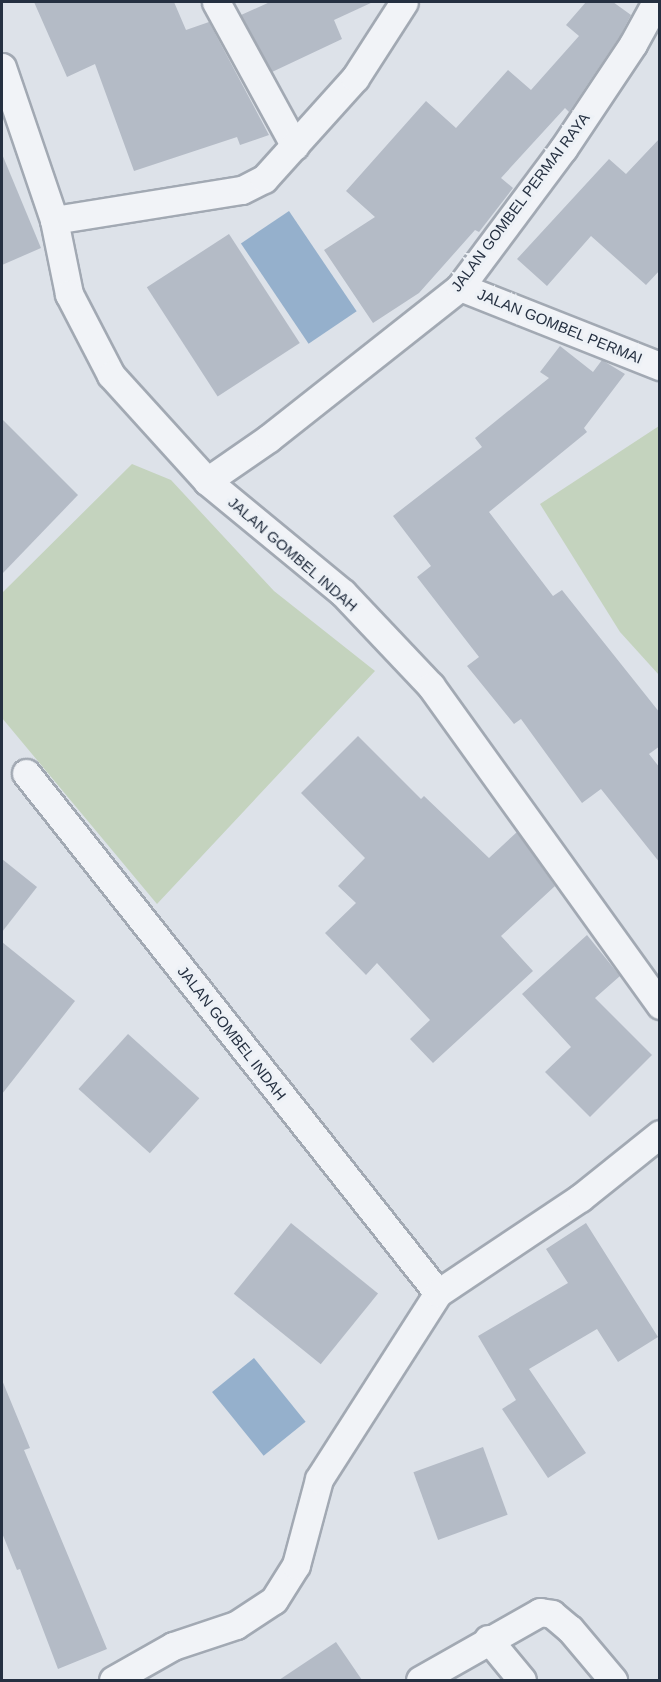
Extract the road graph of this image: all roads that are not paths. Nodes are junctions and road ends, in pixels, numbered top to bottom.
1 (216, 2) edge
2 (404, 2) edge
3 (656, 2) edge
4 (2, 67) edge
5 (295, 146) junction
6 (54, 220) junction
7 (460, 287) junction
8 (660, 366) edge
9 (207, 480) junction
10 (26, 773) dead end
11 (660, 1005) edge
12 (660, 1134) edge
13 (438, 1293) junction
14 (488, 1639) junction
15 (113, 1680) edge
16 (420, 1680) edge
17 (522, 1680) edge
18 (613, 1680) edge

1 - 5 street
2 - 5 street
3 - 7 street, JALAN GOMBEL PERMAI RAYA
4 - 6 street, JALAN GOMBEL INDAH
5 - 6 street
6 - 9 street, JALAN GOMBEL INDAH
7 - 8 street, JALAN GOMBEL PERMAI
7 - 9 street, JALAN GOMBEL PERMAI RAYA
9 - 11 street, JALAN GOMBEL INDAH
10 - 13 street, JALAN GOMBEL INDAH
12 - 13 street
13 - 15 street
14 - 16 street
14 - 17 street
14 - 18 street

